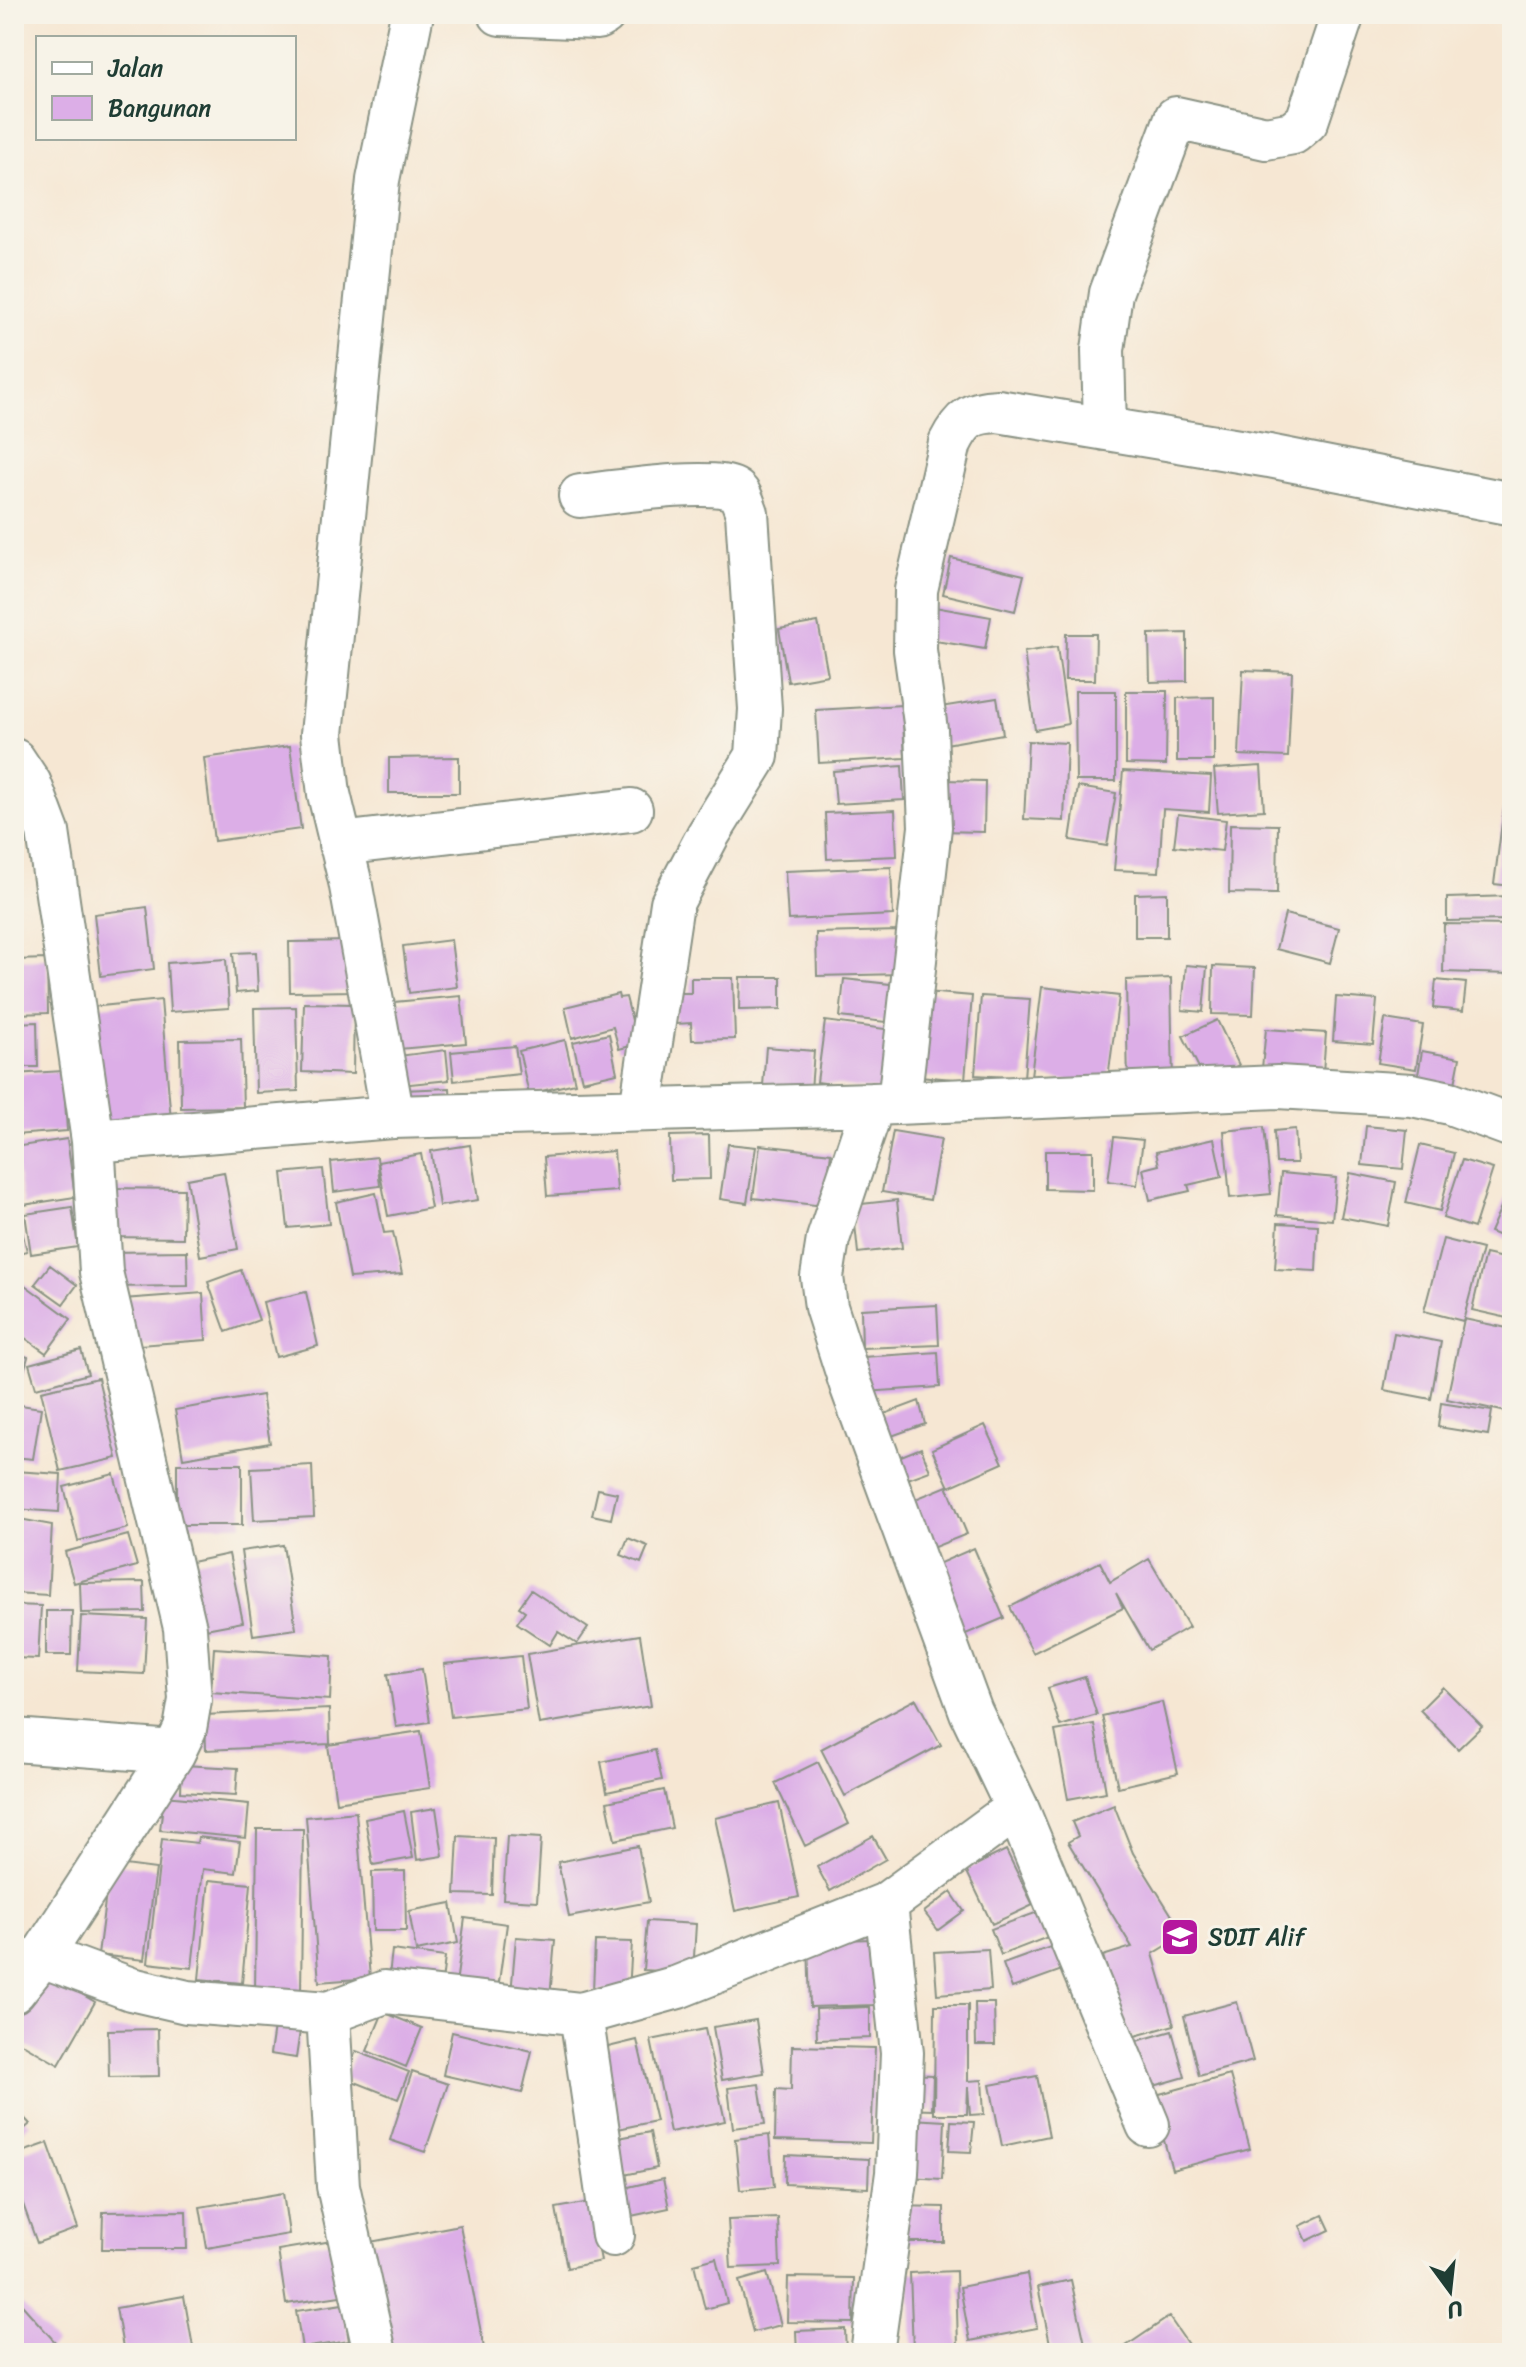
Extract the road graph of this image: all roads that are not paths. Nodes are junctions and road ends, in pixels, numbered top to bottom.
1 (412, 14) edge
2 (500, 14) edge
3 (604, 14) edge
4 (1343, 14) edge
5 (1105, 429) junction
6 (580, 496) dead end
7 (1512, 504) edge
8 (14, 760) edge
9 (631, 810) dead end
10 (340, 844) junction
11 (886, 1103) junction
12 (641, 1109) junction
13 (393, 1117) junction
14 (1512, 1126) edge
15 (93, 1141) junction
16 (14, 1740) edge
17 (174, 1752) junction
18 (1017, 1808) junction
19 (886, 1904) junction
20 (42, 1956) junction
21 (14, 1991) edge
22 (328, 2013) junction
23 (581, 2014) junction
24 (1148, 2125) dead end
25 (613, 2235) dead end
26 (375, 2353) edge
27 (872, 2353) edge

1 - 10 street
2 - 3 street
4 - 5 street
5 - 7 street
5 - 11 street
6 - 12 street
8 - 15 street
9 - 10 street
10 - 13 street
11 - 12 street
11 - 14 street
11 - 18 street
12 - 13 street
13 - 15 street
15 - 17 street
16 - 17 street
17 - 20 street
18 - 19 street
18 - 24 street
19 - 23 street
19 - 27 street
20 - 21 street
20 - 22 street
22 - 23 street
22 - 26 street
23 - 25 street

